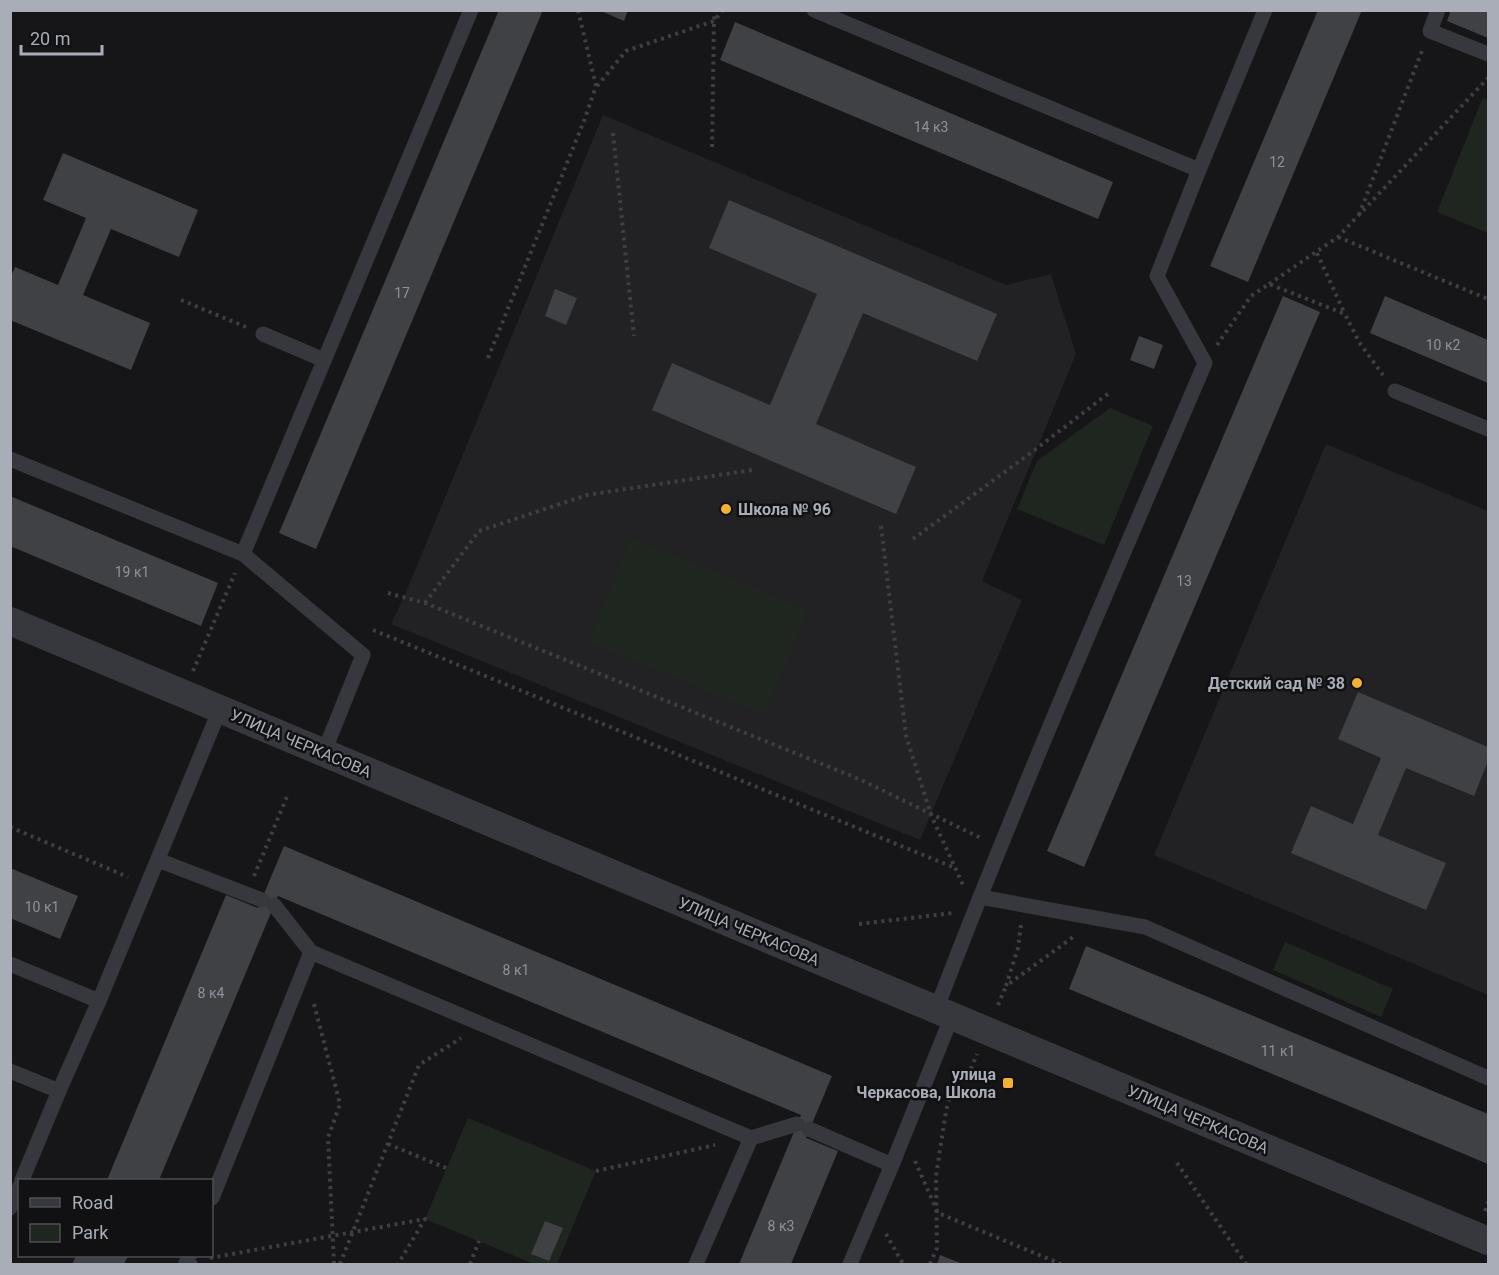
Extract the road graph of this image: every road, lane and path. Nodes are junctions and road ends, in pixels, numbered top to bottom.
1 (471, 10) edge
2 (578, 10) edge
3 (715, 10) edge
4 (723, 10) edge
5 (813, 10) edge
6 (1266, 10) edge
7 (1438, 10) edge
8 (714, 21) junction
9 (1430, 31) junction
10 (1488, 54) edge
11 (1488, 78) edge
12 (596, 86) junction
13 (613, 133) dead end
14 (712, 147) dead end
15 (1199, 170) junction
16 (1358, 217) junction
17 (1338, 237) junction
18 (1317, 253) junction
19 (1269, 284) junction
20 (1488, 299) edge
21 (181, 300) dead end
22 (1345, 314) junction
23 (263, 334) joint
24 (633, 336) dead end
25 (488, 358) dead end
26 (324, 360) junction
27 (1205, 363) junction
28 (1395, 391) joint
29 (1109, 393) dead end
30 (1488, 429) edge
31 (10, 459) edge
32 (752, 470) dead end
33 (881, 526) dead end
34 (913, 539) dead end
35 (243, 554) junction
36 (388, 593) dead end
37 (425, 603) junction
38 (10, 621) edge
39 (373, 630) dead end
40 (184, 694) junction
41 (220, 709) junction
42 (324, 752) junction
43 (288, 794) dead end
44 (931, 815) junction
45 (10, 827) edge
46 (1000, 847) junction
47 (158, 860) junction
48 (955, 868) junction
49 (148, 885) junction
50 (246, 894) junction
51 (977, 904) junction
52 (1023, 904) junction
53 (1099, 918) junction
54 (859, 924) dead end
55 (311, 952) junction
56 (10, 964) edge
57 (304, 968) junction
58 (1006, 986) junction
59 (99, 1000) junction
60 (998, 1006) dead end
61 (944, 1013) junction
62 (482, 1024) junction
63 (980, 1048) dead end
64 (10, 1071) edge
65 (957, 1071) dead end
66 (968, 1076) dead end
67 (1488, 1078) edge
68 (59, 1091) junction
69 (904, 1135) junction
70 (751, 1138) junction
71 (388, 1144) junction
72 (1177, 1163) dead end
73 (892, 1165) junction
74 (446, 1168) dead end
75 (596, 1171) dead end
76 (22, 1179) edge
77 (18, 1190) edge
78 (213, 1196) edge
79 (10, 1208) edge
80 (873, 1211) junction
81 (938, 1213) junction
82 (353, 1232) junction
83 (333, 1236) junction
84 (479, 1241) dead end
85 (1488, 1242) edge
86 (211, 1257) edge
87 (213, 1257) edge
88 (188, 1261) edge
89 (334, 1264) edge
90 (340, 1264) edge
91 (398, 1264) edge
92 (470, 1264) edge
93 (696, 1264) edge
94 (850, 1264) edge
95 (903, 1264) edge
96 (930, 1264) edge
97 (1061, 1264) edge
98 (1246, 1264) edge

1 - 26 lane
2 - 12 path
3 - 8 path
4 - 8 path
5 - 15 lane
6 - 15 lane
7 - 9 lane
8 - 12 path
8 - 14 path
9 - 10 lane
9 - 16 path
11 - 16 path
12 - 25 path
13 - 24 path
15 - 27 lane
16 - 17 path
17 - 18 path
17 - 20 path
18 - 19 path
18 - 22 path
19 - 22 path
19 - 27 path
21 - 23 path
22 - 28 path
23 - 26 lane
26 - 35 lane
27 - 46 lane
28 - 30 lane
29 - 34 path
31 - 35 lane
32 - 37 path
33 - 44 path
35 - 40 path
35 - 42 lane
36 - 37 path
37 - 44 path
38 - 40 street, УЛИЦА ЧЕРКАСОВА
39 - 48 path
40 - 41 street, УЛИЦА ЧЕРКАСОВА
41 - 42 street, УЛИЦА ЧЕРКАСОВА
41 - 47 lane
42 - 61 street, УЛИЦА ЧЕРКАСОВА
43 - 50 path
44 - 46 path
44 - 48 path
45 - 49 path
46 - 51 lane
47 - 49 lane
47 - 50 lane
48 - 51 path
49 - 59 lane
50 - 55 lane
51 - 52 lane
51 - 54 path
51 - 61 lane
52 - 53 lane
52 - 58 path
53 - 58 path
53 - 67 lane
55 - 57 lane
55 - 62 lane
56 - 59 lane
57 - 78 lane
57 - 83 path
58 - 60 path
59 - 68 lane
61 - 69 lane
61 - 85 street, УЛИЦА ЧЕРКАСОВА
62 - 70 lane
62 - 71 path
63 - 66 path
64 - 68 lane
65 - 81 path
68 - 76 lane
69 - 73 lane
69 - 81 path
70 - 73 lane
70 - 75 path
70 - 93 lane
71 - 74 path
71 - 82 path
72 - 98 path
73 - 80 lane
77 - 79 lane
80 - 94 lane
80 - 95 path
81 - 96 path
81 - 97 path
82 - 83 path
82 - 90 path
82 - 91 path
83 - 87 path
83 - 89 path
84 - 92 path
86 - 88 path

